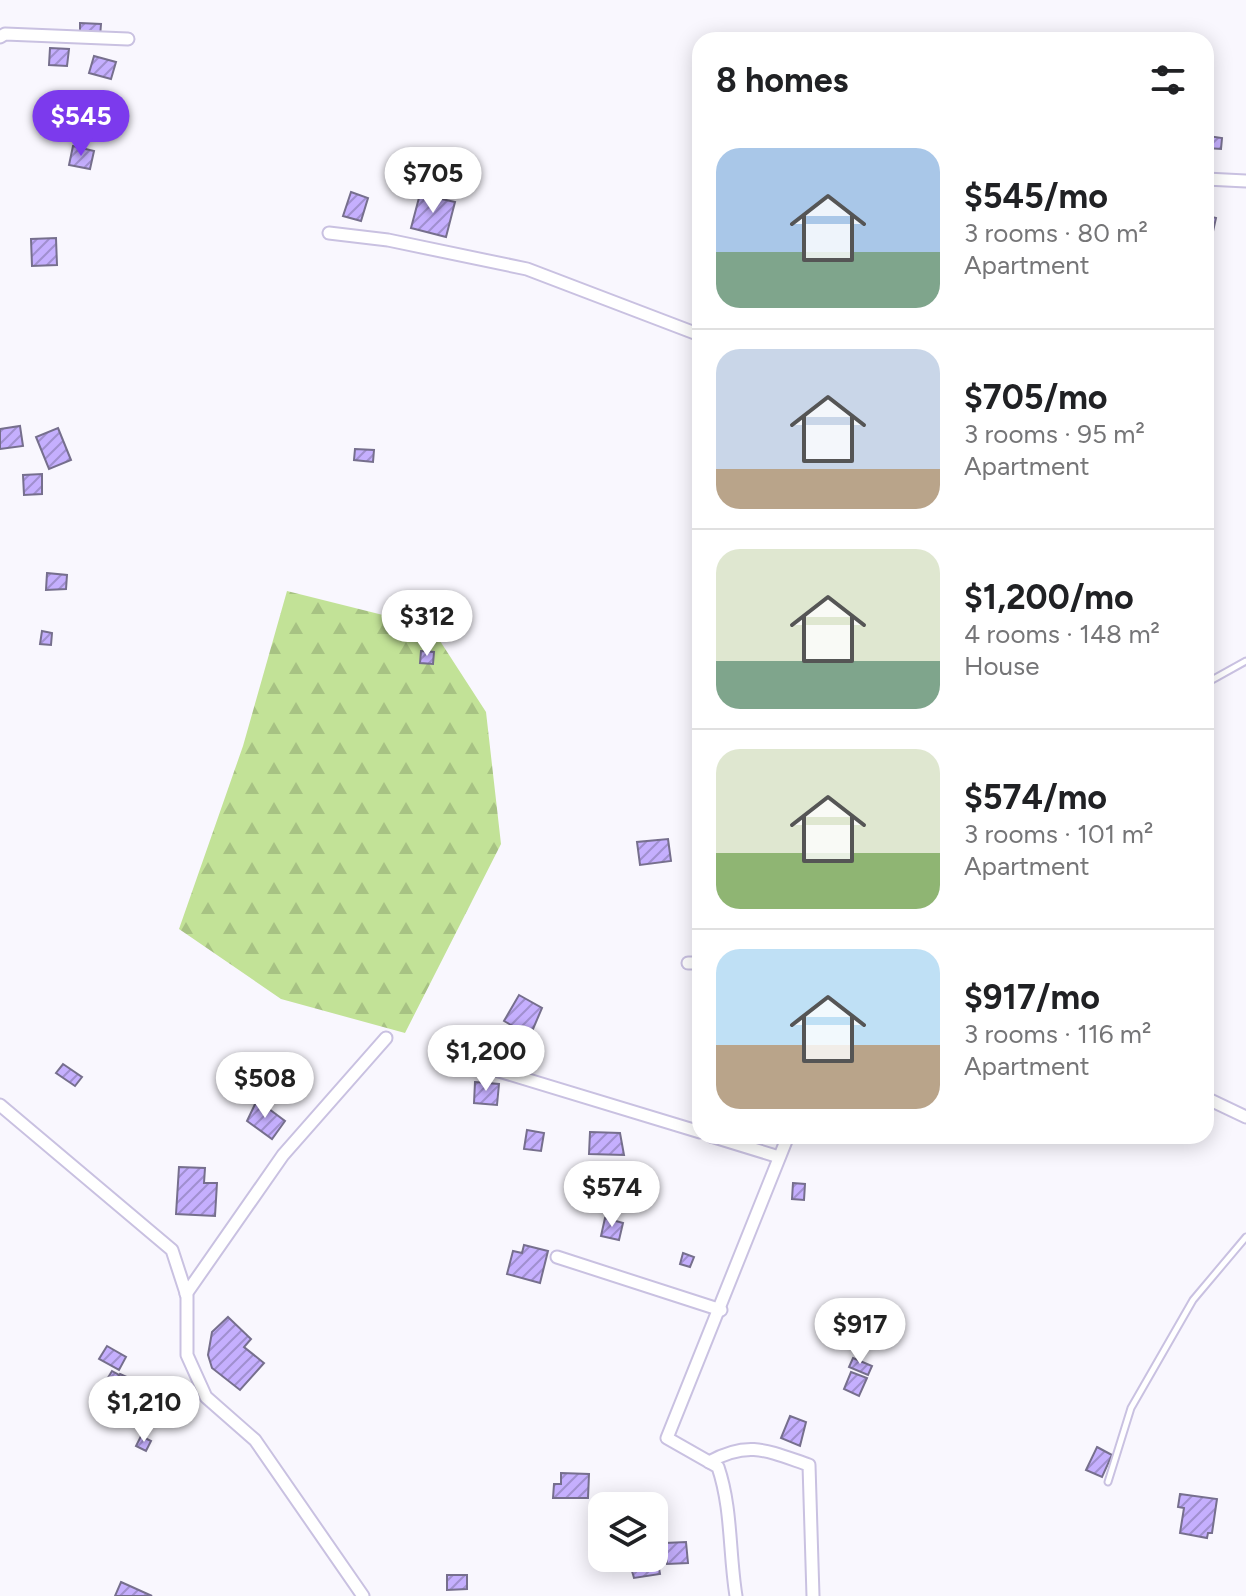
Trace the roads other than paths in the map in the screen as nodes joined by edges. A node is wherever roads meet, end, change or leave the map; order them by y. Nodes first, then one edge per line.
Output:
1 (0, 37) edge
2 (128, 39) dead end
3 (1214, 179) edge
4 (1246, 181) edge
5 (329, 233) dead end
6 (692, 332) edge
7 (1246, 661) edge
8 (1214, 679) edge
9 (386, 1038) dead end
10 (489, 1068) dead end
11 (1214, 1102) edge
12 (0, 1105) edge
13 (1246, 1117) edge
14 (692, 1130) edge
15 (737, 1144) edge
16 (785, 1144) edge
17 (779, 1157) junction
18 (1246, 1237) edge
19 (557, 1257) dead end
20 (186, 1294) junction
21 (721, 1310) junction
22 (709, 1462) junction
23 (1108, 1482) dead end
24 (363, 1596) edge
25 (736, 1596) edge
26 (813, 1596) edge

1 - 2 street
3 - 4 street
5 - 6 street
7 - 8 lane
9 - 20 street
10 - 14 street
11 - 13 street
12 - 20 street
15 - 17 street
16 - 17 street
17 - 21 street
18 - 23 lane
19 - 21 street
20 - 24 street
21 - 22 street
22 - 25 street
22 - 26 street

